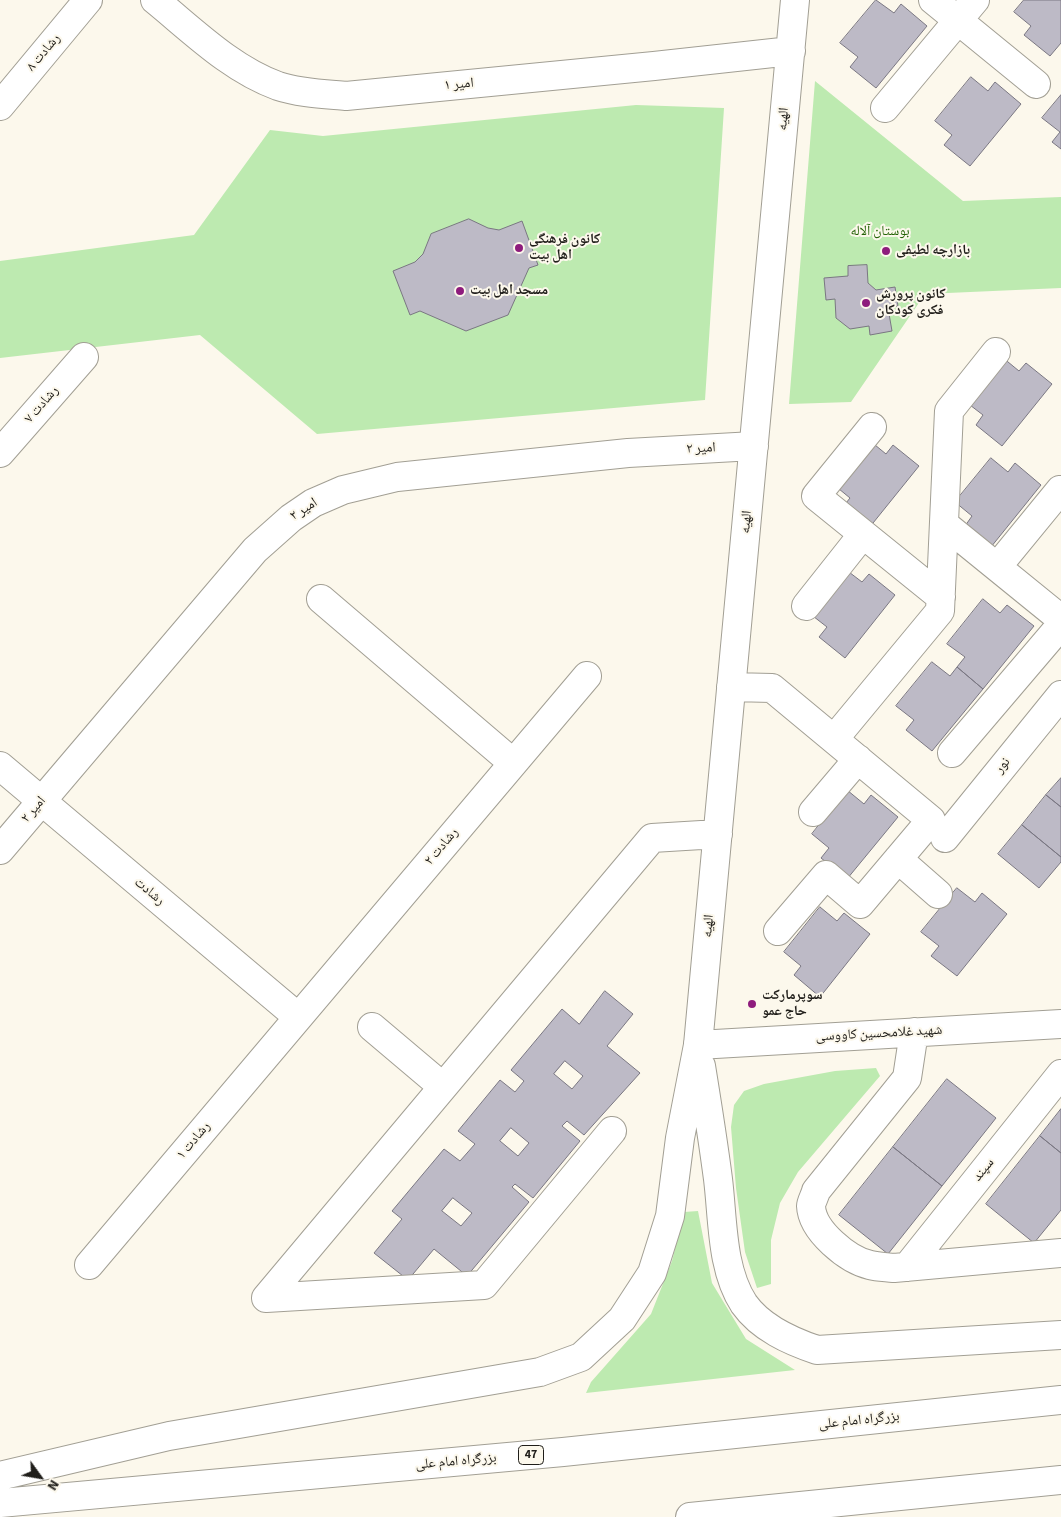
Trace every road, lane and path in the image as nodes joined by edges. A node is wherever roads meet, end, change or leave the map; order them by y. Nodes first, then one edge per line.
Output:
1 (88, 0) edge
2 (156, 0) edge
3 (796, 0) edge
4 (932, 0) edge
5 (966, 10) edge
6 (791, 51) junction
7 (1036, 84) dead end
8 (0, 106) edge
9 (885, 108) dead end
10 (996, 352) dead end
11 (84, 357) dead end
12 (872, 427) dead end
13 (754, 446) junction
14 (0, 453) edge
15 (1060, 490) edge
16 (944, 524) junction
17 (863, 534) junction
18 (997, 567) junction
19 (941, 597) junction
20 (320, 598) dead end
21 (806, 606) dead end
22 (1061, 619) edge
23 (1061, 625) edge
24 (587, 676) dead end
25 (731, 687) junction
26 (1061, 695) edge
27 (834, 739) junction
28 (952, 753) dead end
29 (858, 759) junction
30 (513, 763) junction
31 (0, 766) edge
32 (41, 801) junction
33 (813, 812) dead end
34 (718, 834) junction
35 (944, 838) dead end
36 (0, 850) edge
37 (898, 859) junction
38 (938, 894) dead end
39 (778, 931) dead end
40 (298, 1017) junction
41 (1061, 1024) edge
42 (372, 1027) dead end
43 (914, 1032) junction
44 (698, 1045) junction
45 (1061, 1074) edge
46 (443, 1087) junction
47 (612, 1131) dead end
48 (1061, 1253) edge
49 (89, 1265) dead end
50 (907, 1267) junction
51 (1061, 1334) edge
52 (1061, 1400) edge
53 (0, 1476) edge
54 (1061, 1480) edge
55 (0, 1503) edge
56 (860, 1509) edge
57 (690, 1517) edge

1 - 8 main road, رشادت ۸
2 - 6 main road, امیر ۱
3 - 6 main road, الهیه
4 - 5 main road
5 - 7 main road
5 - 9 main road
6 - 13 main road, الهیه
10 - 16 main road
11 - 14 main road, رشادت ۷
12 - 17 main road
13 - 25 main road, الهیه
13 - 32 main road, امیر ۲
15 - 18 main road
16 - 18 main road
16 - 19 main road
17 - 19 main road
17 - 21 main road
18 - 22 main road
19 - 27 main road
20 - 30 main road
23 - 28 main road
24 - 30 main road, رشادت ۲
25 - 27 main road
25 - 34 main road, الهیه
26 - 35 main road, نور
27 - 29 main road
29 - 33 main road
29 - 37 main road
30 - 40 main road, رشادت ۲
31 - 32 main road, رشادت
32 - 36 main road, امیر ۲
32 - 40 main road, رشادت
34 - 44 main road, الهیه
34 - 46 main road
37 - 38 main road
37 - 39 main road
40 - 49 main road, رشادت ۱
41 - 43 main road, شهید غلامحسین کاووسی
42 - 46 main road
43 - 44 main road, شهید غلامحسین کاووسی
43 - 50 main road
44 - 51 main road
44 - 53 main road
45 - 50 main road, سپند
46 - 47 main road
48 - 50 main road
52 - 55 main road, بزرگراه امام علی / 47
54 - 56 main road
56 - 57 main road

